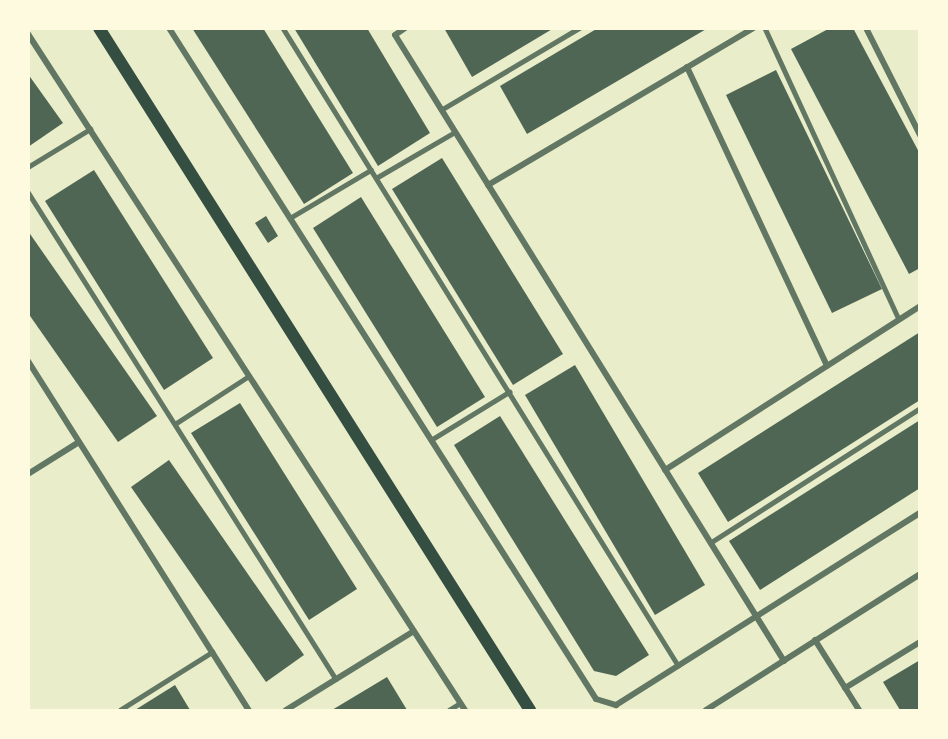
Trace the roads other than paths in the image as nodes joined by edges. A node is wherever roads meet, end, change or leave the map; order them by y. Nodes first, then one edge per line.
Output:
1 (99, 28) edge
2 (169, 28) edge
3 (284, 28) edge
4 (405, 28) edge
5 (579, 28) edge
6 (753, 28) edge
7 (765, 28) edge
8 (866, 28) edge
9 (28, 34) edge
10 (687, 68) junction
11 (441, 110) junction
12 (90, 129) junction
13 (455, 132) junction
14 (920, 135) edge
15 (28, 167) edge
16 (371, 170) junction
17 (376, 178) junction
18 (489, 185) junction
19 (28, 192) edge
20 (31, 201) edge
21 (290, 218) junction
22 (920, 306) edge
23 (899, 319) junction
24 (28, 361) edge
25 (827, 366) junction
26 (249, 376) junction
27 (509, 392) junction
28 (920, 408) edge
29 (175, 424) junction
30 (431, 440) junction
31 (79, 442) junction
32 (665, 470) junction
33 (28, 474) edge
34 (920, 513) edge
35 (710, 543) junction
36 (920, 574) edge
37 (756, 616) junction
38 (414, 631) junction
39 (815, 640) junction
40 (920, 642) edge
41 (212, 652) junction
42 (784, 661) junction
43 (678, 665) junction
44 (336, 679) junction
45 (845, 688) junction
46 (460, 703) junction
47 (120, 711) edge
48 (249, 711) edge
49 (286, 711) edge
50 (449, 711) edge
51 (465, 711) edge
52 (530, 711) edge
53 (706, 711) edge
54 (859, 711) edge

1 - 52 main road
2 - 21 street
3 - 16 lane
4 - 11 street
5 - 11 lane
6 - 10 street
7 - 23 lane
8 - 14 street
9 - 12 street
10 - 18 street
10 - 25 street
11 - 13 street
12 - 15 lane
12 - 26 street
13 - 17 lane
13 - 18 street
16 - 17 lane
16 - 21 lane
17 - 27 lane
18 - 32 street
19 - 20 lane
20 - 29 lane
21 - 30 street
22 - 23 street
23 - 25 street
24 - 31 street
25 - 32 street
26 - 29 lane
26 - 38 street
27 - 30 lane
27 - 43 lane
28 - 35 lane
29 - 44 lane
30 - 43 street
31 - 33 street
31 - 41 street
32 - 35 street
34 - 37 street
35 - 37 street
36 - 39 street
37 - 42 street
37 - 43 street
38 - 44 street
38 - 46 street
39 - 42 street
39 - 45 street
40 - 45 street
41 - 47 lane
41 - 48 street
42 - 53 street
44 - 49 street
45 - 54 street
46 - 50 lane
46 - 51 street

